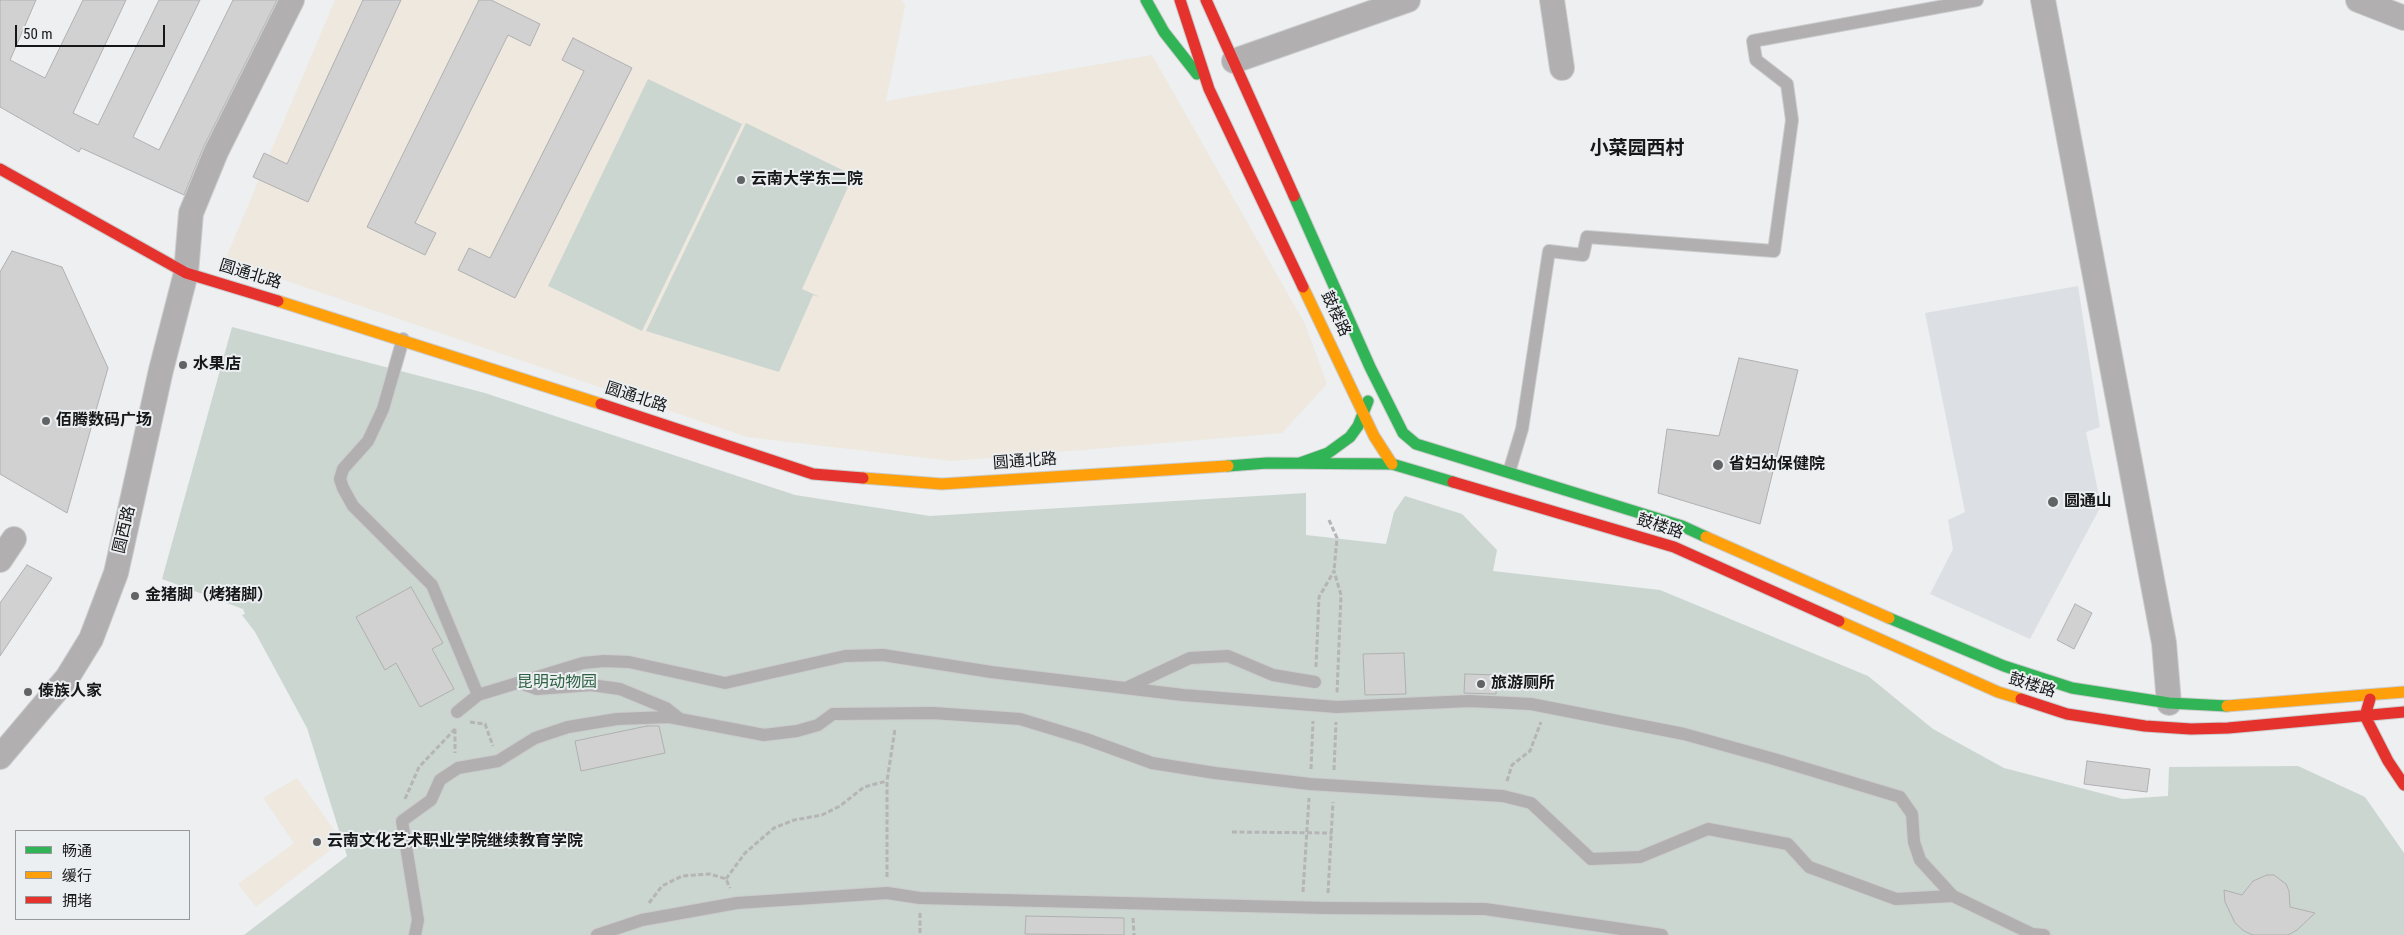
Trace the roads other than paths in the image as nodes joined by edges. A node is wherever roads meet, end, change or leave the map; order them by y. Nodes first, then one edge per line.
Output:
1 (292, 0) edge
2 (1146, 0) edge
3 (1180, 0) edge
4 (1206, 0) edge
5 (1408, 0) edge
6 (1552, 0) edge
7 (1977, 0) edge
8 (2043, 0) edge
9 (2358, 0) edge
10 (1173, 18) dead end
11 (2404, 18) edge
12 (1234, 61) junction
13 (1562, 68) dead end
14 (1209, 89) junction
15 (0, 169) edge
16 (186, 273) junction
17 (403, 339) junction
18 (1370, 367) junction
19 (1364, 414) junction
20 (1416, 444) junction
21 (1374, 445) junction
22 (1354, 449) dead end
23 (1300, 463) junction
24 (1392, 464) junction
25 (1509, 472) junction
26 (14, 539) dead end
27 (0, 560) edge
28 (1315, 682) road end
29 (520, 683) junction
30 (1124, 688) junction
31 (2404, 692) edge
32 (478, 695) junction
33 (2371, 695) junction
34 (2169, 703) junction
35 (457, 712) dead end
36 (2400, 713) edge
37 (2365, 716) junction
38 (680, 719) junction
39 (2404, 724) edge
40 (0, 757) edge
41 (2404, 785) edge
42 (1953, 896) junction
43 (415, 935) edge
44 (597, 935) edge
45 (1662, 935) edge
46 (2044, 935) edge

1 - 16 street, 圆西路
2 - 14 main road
3 - 14 main road, 鼓楼路
4 - 12 main road, 鼓楼路
5 - 12 street
6 - 13 street
7 - 25 lane
8 - 34 street
9 - 11 street
10 - 14 main road
12 - 18 main road, 鼓楼路
14 - 19 main road, 鼓楼路
15 - 16 main road, 圆通北路
16 - 17 main road, 圆通北路
16 - 40 street, 圆西路
17 - 23 main road, 圆通北路
17 - 32 lane
18 - 19 main road
18 - 20 main road, 鼓楼路
19 - 21 main road, 鼓楼路
19 - 23 main road
20 - 21 main road
20 - 25 main road, 鼓楼路
21 - 24 main road, 鼓楼路
22 - 23 main road, 圆通北路
23 - 24 main road, 圆通北路
24 - 37 main road, 鼓楼路
25 - 34 main road, 鼓楼路
26 - 27 street
28 - 30 lane
29 - 30 lane
29 - 32 lane
29 - 38 lane
30 - 42 lane
31 - 33 main road, 鼓楼路
32 - 35 lane
33 - 34 main road, 鼓楼路
33 - 36 main road
33 - 37 main road
36 - 37 main road, 鼓楼路
36 - 39 main road
37 - 41 main road
38 - 42 lane
38 - 43 lane
42 - 46 lane
44 - 45 lane

